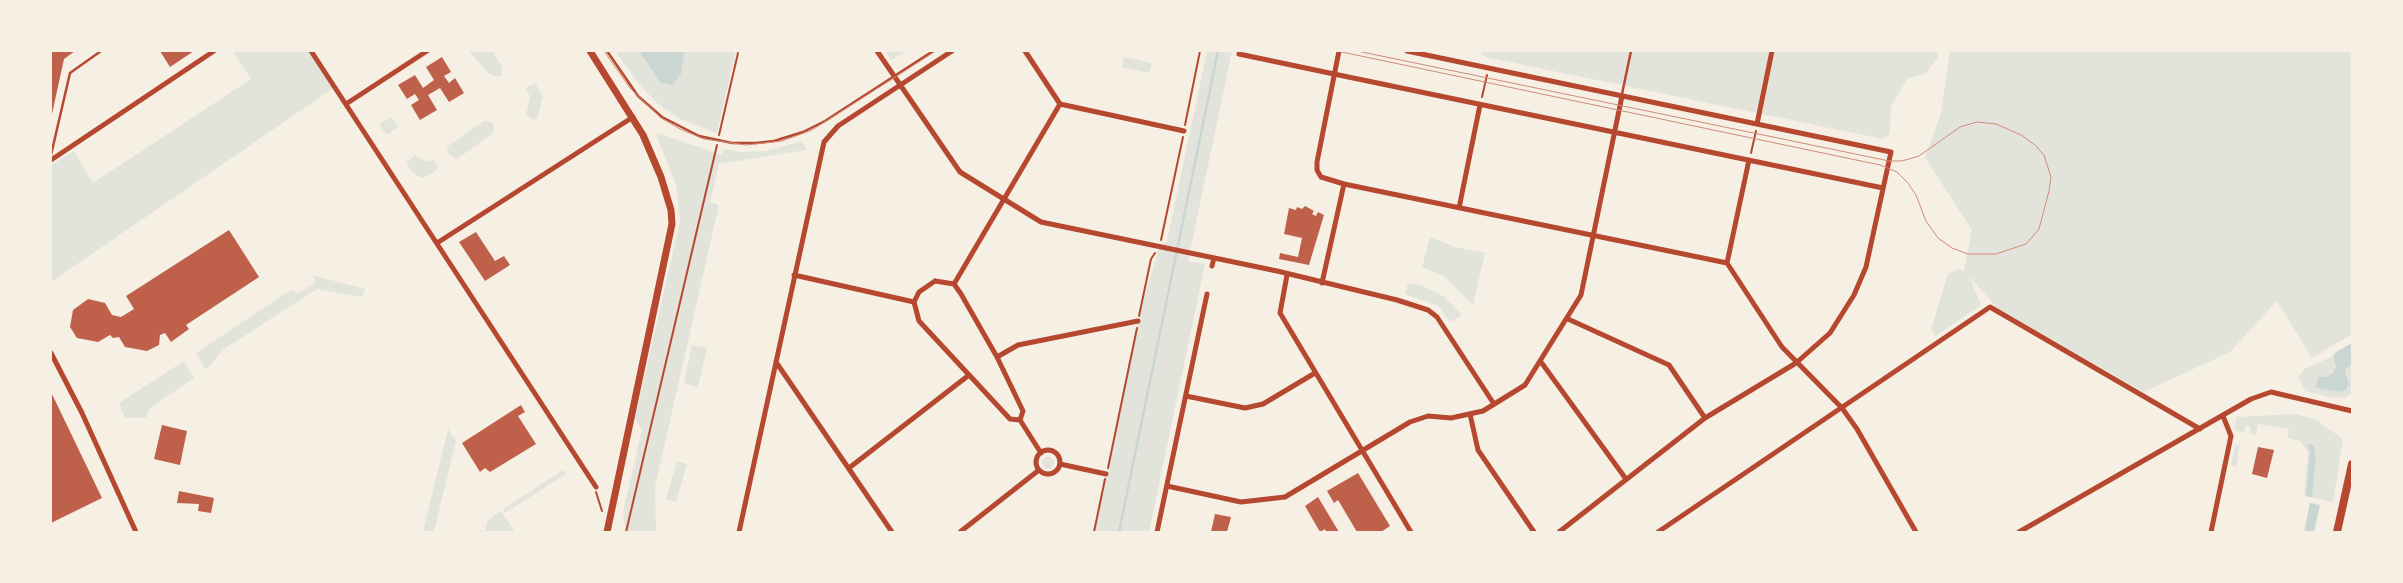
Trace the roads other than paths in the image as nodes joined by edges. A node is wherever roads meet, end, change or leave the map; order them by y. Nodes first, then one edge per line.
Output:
1 (102, 51) edge
2 (214, 51) edge
3 (311, 51) edge
4 (427, 51) edge
5 (590, 51) edge
6 (607, 51) edge
7 (877, 51) edge
8 (932, 51) edge
9 (952, 51) edge
10 (1025, 51) edge
11 (1240, 51) edge
12 (1340, 51) edge
13 (1407, 51) edge
14 (1632, 51) edge
15 (1772, 51) edge
16 (1334, 74) junction
17 (894, 76) junction
18 (900, 85) junction
19 (1622, 96) junction
20 (346, 104) junction
21 (1060, 104) junction
22 (1480, 105) junction
23 (633, 117) junction
24 (1757, 124) junction
25 (1184, 131) road end
26 (1614, 132) junction
27 (51, 155) edge
28 (51, 160) edge
29 (1749, 160) junction
30 (1344, 184) junction
31 (1883, 188) junction
32 (1003, 200) junction
33 (1459, 208) junction
34 (1593, 235) junction
35 (438, 243) junction
36 (1214, 258) junction
37 (1726, 263) junction
38 (1212, 266) dead end
39 (794, 275) junction
40 (1287, 275) junction
41 (1322, 283) junction
42 (954, 284) junction
43 (1207, 294) dead end
44 (914, 302) junction
45 (1568, 318) junction
46 (1138, 321) road end
47 (51, 353) edge
48 (997, 356) junction
49 (776, 362) junction
50 (1541, 362) junction
51 (1796, 363) junction
52 (1315, 373) junction
53 (969, 375) junction
54 (1186, 396) junction
55 (1494, 404) junction
56 (1842, 408) junction
57 (2352, 411) edge
58 (1470, 414) junction
59 (2223, 416) junction
60 (1705, 418) junction
61 (1020, 420) junction
62 (2200, 429) junction
63 (1363, 450) junction
64 (1041, 453) junction
65 (1060, 464) junction
66 (2352, 464) edge
67 (850, 468) junction
68 (1039, 470) junction
69 (1106, 474) road end
70 (1626, 479) junction
71 (1167, 486) junction
72 (596, 487) road end
73 (136, 532) edge
74 (607, 532) edge
75 (739, 532) edge
76 (892, 532) edge
77 (960, 532) edge
78 (1158, 532) edge
79 (1412, 532) edge
80 (1534, 532) edge
81 (1559, 532) edge
82 (1658, 532) edge
83 (1916, 532) edge
84 (2019, 532) edge
85 (2211, 532) edge
86 (2337, 532) edge

1 - 27 lane
2 - 28 street
3 - 20 street
4 - 20 street
5 - 23 street
6 - 17 lane
7 - 17 street
8 - 17 lane
9 - 18 street
10 - 21 street
11 - 16 street
12 - 16 street
13 - 19 street
14 - 19 lane
15 - 24 street
16 - 22 street
16 - 30 street
17 - 18 street
18 - 32 street
18 - 39 street
19 - 24 street
19 - 26 street
20 - 35 street
21 - 25 street
21 - 32 street
22 - 26 street
22 - 33 street
23 - 35 street
23 - 74 street
24 - 31 street
26 - 29 street
26 - 34 street
29 - 31 street
29 - 37 street
30 - 33 street
30 - 41 street
31 - 51 street
32 - 36 street
32 - 42 street
33 - 34 street
34 - 37 street
34 - 45 street
35 - 72 street
36 - 38 street
36 - 40 street
37 - 51 street
39 - 44 street
39 - 49 street
40 - 41 street
40 - 52 street
41 - 55 street
42 - 44 street
42 - 48 street
43 - 54 street
44 - 53 street
45 - 50 street
45 - 60 street
46 - 48 street
47 - 73 street
48 - 61 street
49 - 67 street
49 - 75 street
50 - 55 street
50 - 70 street
51 - 56 street
51 - 60 street
52 - 54 street
52 - 63 street
53 - 61 street
53 - 67 street
54 - 71 street
55 - 58 street
56 - 62 street
56 - 82 street
56 - 83 street
57 - 59 street
58 - 63 street
58 - 80 street
59 - 62 street
59 - 85 street
60 - 70 street
61 - 64 street
62 - 84 street
63 - 71 street
63 - 79 street
64 - 65 street
64 - 68 street
65 - 68 street
65 - 69 street
66 - 86 main road
67 - 76 street
68 - 77 street
70 - 81 street
71 - 78 street

